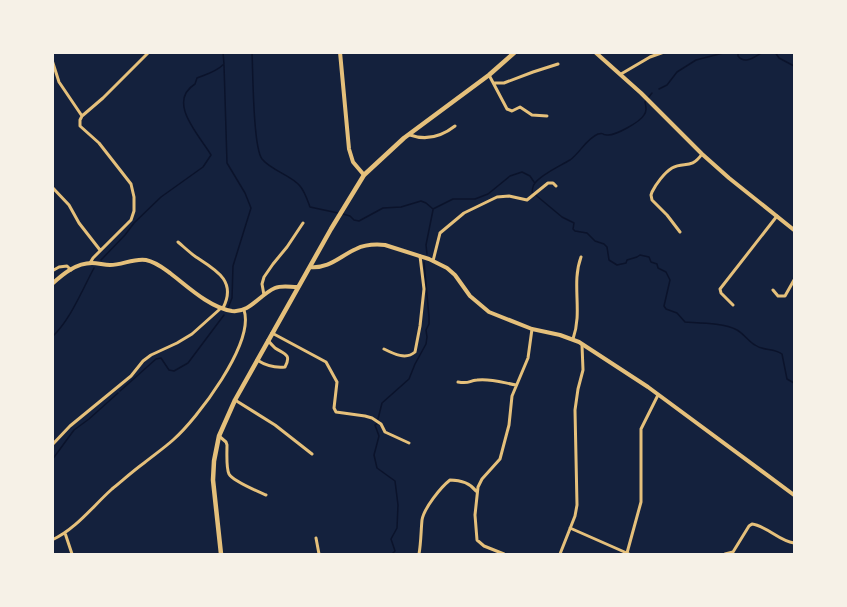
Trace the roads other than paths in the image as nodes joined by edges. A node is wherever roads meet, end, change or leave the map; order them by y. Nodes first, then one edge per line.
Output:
1 (149, 52) edge
2 (340, 52) edge
3 (515, 52) edge
4 (595, 52) edge
5 (664, 52) edge
6 (52, 60) edge
7 (558, 64) dead end
8 (621, 74) junction
9 (489, 75) junction
10 (494, 83) junction
11 (82, 116) junction
12 (547, 116) dead end
13 (455, 126) dead end
14 (408, 135) junction
15 (702, 154) junction
16 (363, 175) junction
17 (556, 186) dead end
18 (52, 187) edge
19 (777, 216) junction
20 (303, 223) dead end
21 (795, 230) edge
22 (680, 232) dead end
23 (178, 242) dead end
24 (100, 250) junction
25 (420, 256) junction
26 (581, 257) dead end
27 (433, 261) junction
28 (90, 263) junction
29 (309, 267) junction
30 (71, 270) junction
31 (52, 271) edge
32 (795, 280) edge
33 (52, 284) edge
34 (297, 287) junction
35 (773, 290) dead end
36 (264, 295) junction
37 (733, 305) dead end
38 (221, 309) junction
39 (244, 310) junction
40 (532, 329) junction
41 (272, 333) junction
42 (573, 339) junction
43 (268, 340) junction
44 (582, 345) junction
45 (384, 349) dead end
46 (257, 360) junction
47 (458, 382) dead end
48 (516, 385) junction
49 (658, 395) junction
50 (235, 400) junction
51 (219, 436) junction
52 (409, 443) dead end
53 (52, 445) edge
54 (312, 454) dead end
55 (477, 493) junction
56 (266, 495) dead end
57 (795, 495) edge
58 (570, 528) junction
59 (64, 533) junction
60 (316, 538) dead end
61 (52, 540) edge
62 (795, 543) edge
63 (419, 554) edge
64 (628, 554) edge
65 (72, 555) edge
66 (221, 555) edge
67 (319, 555) edge
68 (504, 555) edge
69 (560, 555) edge
70 (725, 555) edge

1 - 11 street
2 - 16 street
3 - 9 main road
4 - 8 street
5 - 8 street
6 - 11 street
7 - 10 street
8 - 15 street
9 - 10 street
9 - 14 main road
10 - 12 street
11 - 24 street
13 - 14 street
14 - 16 main road
15 - 19 street
15 - 22 street
16 - 29 main road
17 - 27 street
18 - 24 street
19 - 21 street
19 - 37 street
20 - 36 street
23 - 38 street
24 - 28 street
25 - 27 street
25 - 29 street
25 - 45 street
26 - 42 street
27 - 40 street
28 - 30 street
28 - 38 street
29 - 34 main road
30 - 31 street
30 - 33 street
32 - 35 street
34 - 36 street
34 - 41 main road
36 - 39 street
38 - 39 street
38 - 53 street
39 - 59 street
40 - 42 street
40 - 48 street
41 - 43 main road
41 - 52 street
42 - 44 street
43 - 46 main road
43 - 46 street
44 - 49 street
44 - 58 street
46 - 50 main road
47 - 48 street
48 - 55 street
49 - 57 street
49 - 64 street
50 - 51 main road
50 - 54 street
51 - 56 street
51 - 66 main road
55 - 63 street
55 - 68 street
58 - 64 street
58 - 69 street
59 - 61 street
59 - 65 street
60 - 67 street
62 - 70 street

